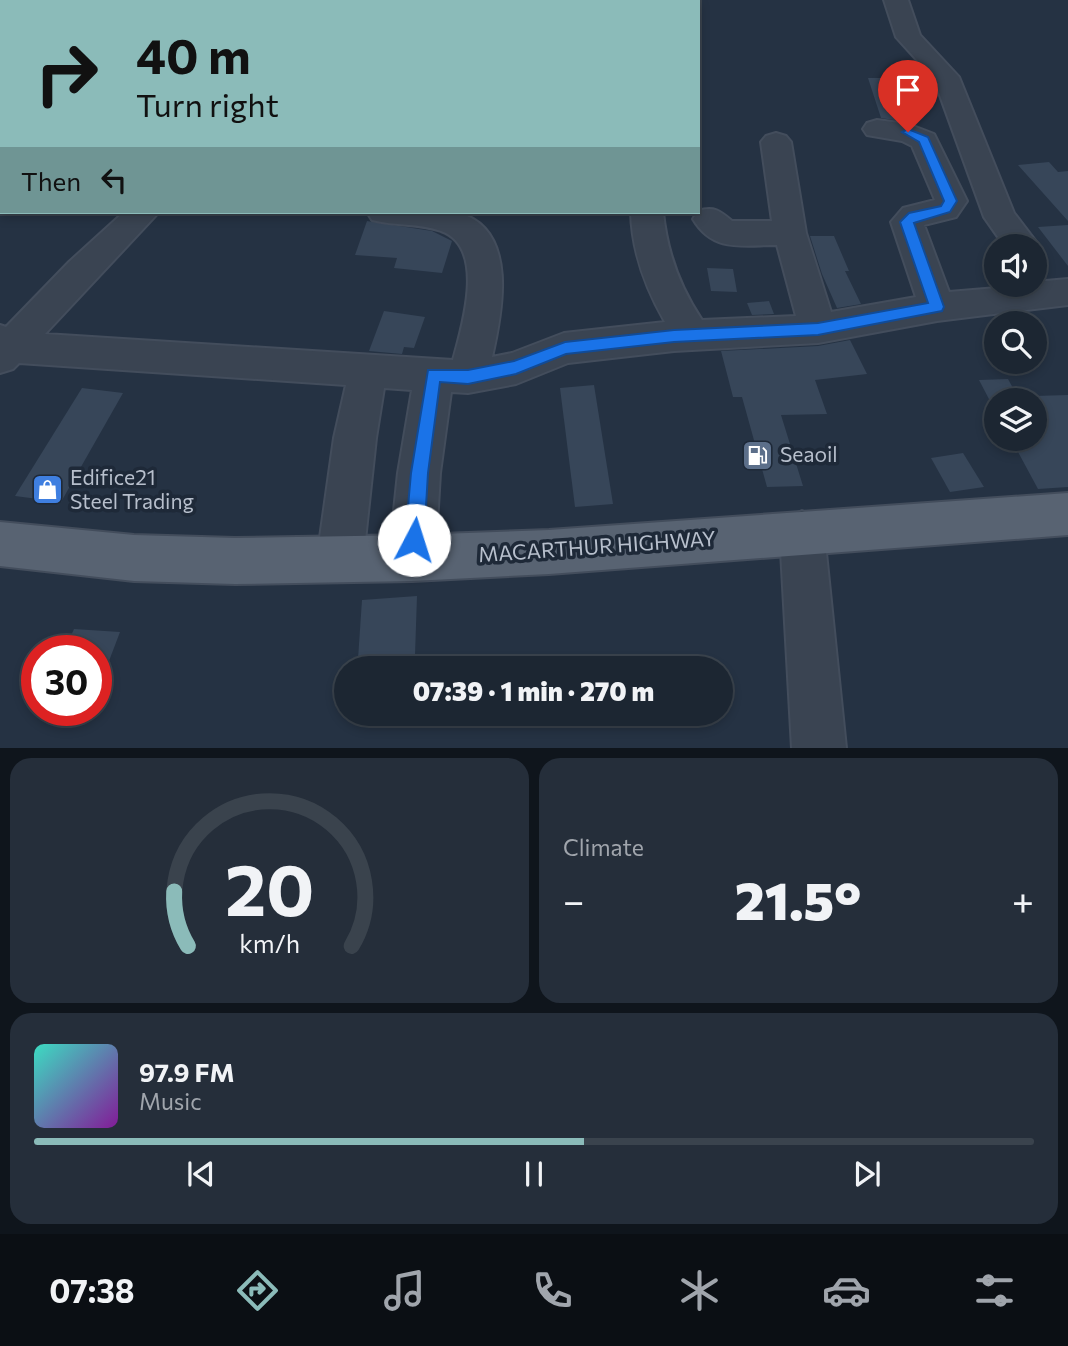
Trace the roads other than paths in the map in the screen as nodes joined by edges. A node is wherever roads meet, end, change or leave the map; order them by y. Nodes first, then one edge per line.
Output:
1 (896, 0) edge
2 (877, 129) dead end
3 (776, 142) dead end
4 (141, 214) edge
5 (395, 214) edge
6 (647, 214) edge
7 (709, 219) dead end
8 (790, 233) junction
9 (1013, 234) edge
10 (1047, 275) edge
11 (1064, 293) edge
12 (937, 307) junction
13 (818, 329) junction
14 (692, 335) junction
15 (3, 348) edge
16 (368, 371) junction
17 (451, 376) junction
18 (1068, 514) edge
19 (802, 533) junction
20 (0, 544) edge
21 (412, 558) junction
22 (340, 559) junction
23 (819, 747) edge

1 - 9 street
2 - 12 street
3 - 8 street
4 - 15 street
5 - 17 street
6 - 14 street
7 - 8 street
8 - 13 street
10 - 11 street
11 - 12 street
12 - 13 street
13 - 14 street
14 - 17 street
15 - 16 street
16 - 17 street
16 - 22 street
17 - 21 street
18 - 19 main road, MACARTHUR HIGHWAY
19 - 21 main road, MACARTHUR HIGHWAY
19 - 23 street
20 - 22 main road, MACARTHUR HIGHWAY
21 - 22 main road, MACARTHUR HIGHWAY

